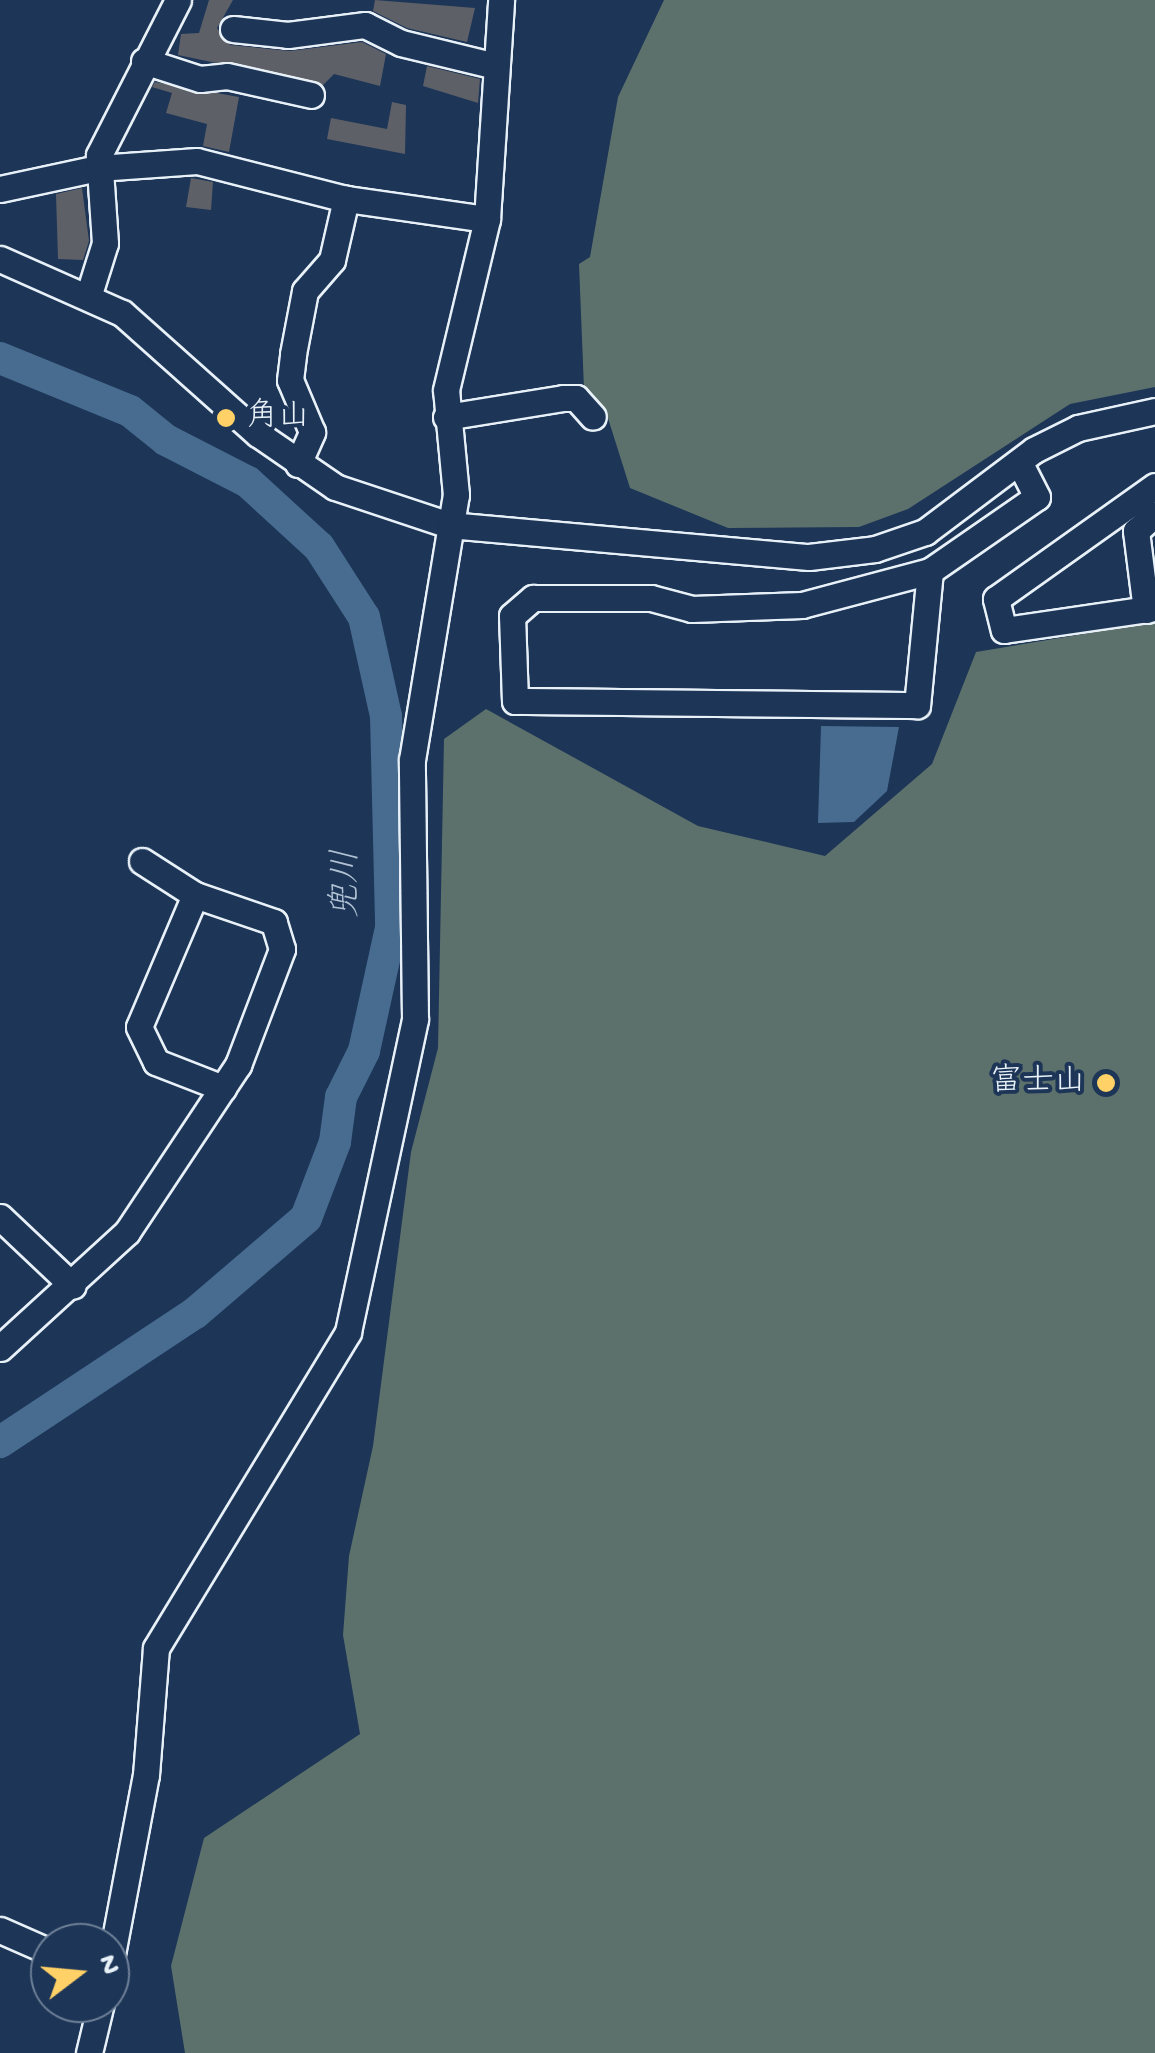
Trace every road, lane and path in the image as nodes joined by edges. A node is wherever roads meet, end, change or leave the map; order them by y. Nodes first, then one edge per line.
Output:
1 (178, 0) edge
2 (501, 0) edge
3 (233, 29) dead end
4 (144, 61) junction
5 (496, 66) junction
6 (311, 94) dead end
7 (98, 168) junction
8 (0, 189) edge
9 (346, 199) junction
10 (487, 219) junction
11 (0, 259) edge
12 (89, 294) junction
13 (1155, 411) edge
14 (446, 417) junction
15 (593, 417) dead end
16 (1019, 462) junction
17 (298, 464) junction
18 (1155, 486) edge
19 (1155, 514) edge
20 (449, 525) junction
21 (930, 571) junction
22 (1150, 609) edge
23 (142, 861) dead end
24 (196, 895) junction
25 (223, 1088) junction
26 (0, 1217) edge
27 (73, 1286) junction
28 (0, 1348) edge
29 (119, 1923) edge
30 (0, 1930) edge
31 (30, 1943) edge
32 (96, 2023) edge
33 (89, 2053) edge

1 - 4 street
2 - 5 street
3 - 5 street
4 - 6 street
4 - 7 street
5 - 10 street
7 - 8 street
7 - 9 street
7 - 12 street
9 - 10 street
9 - 17 street
10 - 14 street
11 - 12 street
12 - 17 street
13 - 16 street
14 - 15 street
14 - 20 street
16 - 20 street
16 - 21 street
17 - 20 street
18 - 22 street
19 - 22 street
20 - 29 street
21 - 21 street
23 - 24 street
24 - 25 street
24 - 25 street
25 - 27 street
26 - 27 street
27 - 28 street
30 - 31 street
32 - 33 street

